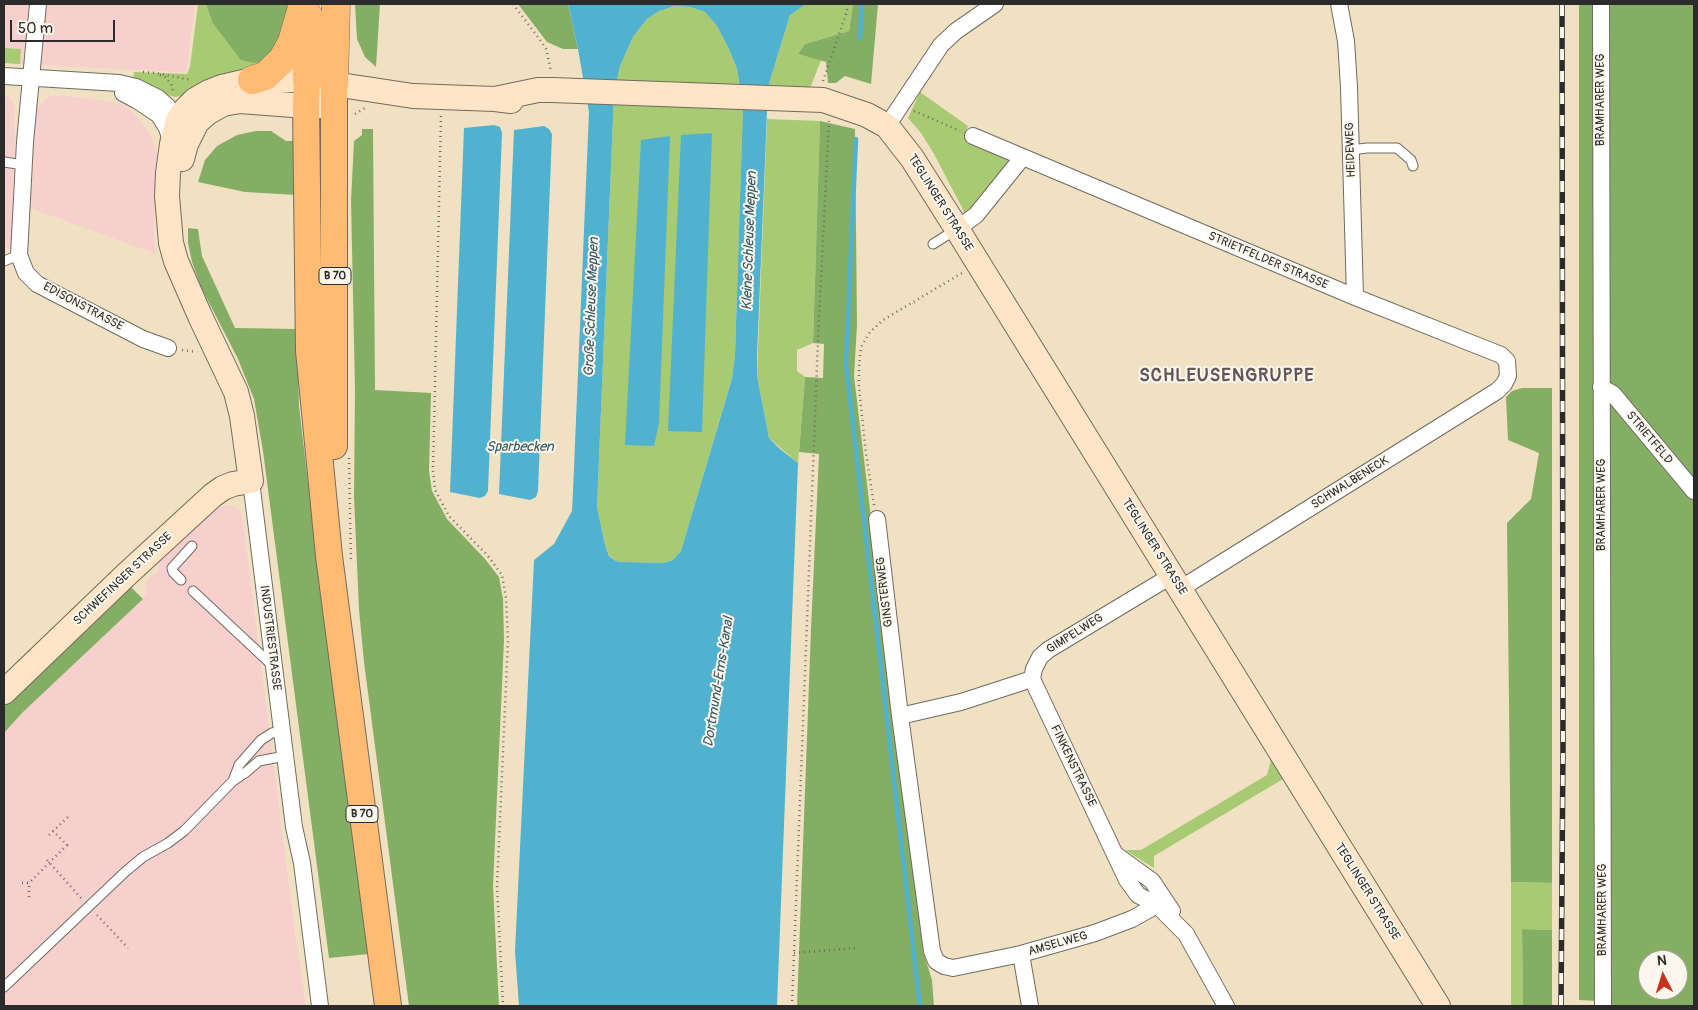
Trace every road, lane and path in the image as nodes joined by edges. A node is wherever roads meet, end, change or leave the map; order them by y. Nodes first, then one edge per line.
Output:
1 (38, 4) edge
2 (303, 4) edge
3 (308, 4) edge
4 (336, 4) edge
5 (513, 4) edge
6 (848, 4) edge
7 (995, 4) edge
8 (1339, 4) edge
9 (1601, 4) edge
10 (4, 76) edge
11 (551, 76) dead end
12 (32, 78) junction
13 (252, 80) junction
14 (98, 83) junction
15 (307, 93) junction
16 (334, 95) junction
17 (442, 97) junction
18 (158, 98) junction
19 (185, 104) junction
20 (901, 105) junction
21 (834, 110) junction
22 (886, 126) junction
23 (973, 136) joint
24 (1351, 150) junction
25 (1022, 158) junction
26 (4, 162) edge
27 (24, 165) junction
28 (1413, 166) dead end
29 (957, 228) junction
30 (933, 244) dead end
31 (11, 258) edge
32 (978, 263) junction
33 (1355, 297) junction
34 (168, 348) joint
35 (216, 348) junction
36 (1508, 367) joint
37 (1601, 387) junction
38 (350, 451) dead end
39 (251, 481) junction
40 (1694, 491) edge
41 (876, 519) joint
42 (192, 546) dead end
43 (352, 566) dead end
44 (181, 580) dead end
45 (1176, 583) junction
46 (192, 591) dead end
47 (338, 622) junction
48 (274, 667) junction
49 (1032, 679) junction
50 (4, 692) edge
51 (900, 716) junction
52 (282, 731) junction
53 (285, 756) junction
54 (233, 781) junction
55 (70, 815) dead end
56 (53, 832) junction
57 (49, 835) dead end
58 (1115, 853) junction
59 (22, 883) dead end
60 (29, 884) junction
61 (29, 897) dead end
62 (1157, 905) junction
63 (1186, 934) junction
64 (856, 948) dead end
65 (794, 953) junction
66 (1021, 954) junction
67 (953, 968) joint
68 (4, 987) edge
69 (320, 1006) edge
70 (388, 1006) edge
71 (503, 1006) edge
72 (792, 1006) edge
73 (1030, 1006) edge
74 (1226, 1006) edge
75 (1438, 1006) edge
76 (1603, 1006) edge

1 - 12 street, EDISONSTRASSE
2 - 13 highway
3 - 15 highway, B 70
4 - 16 highway, B 70
5 - 11 path
6 - 21 path
7 - 20 street
8 - 24 street, HEIDEWEG
9 - 37 street, BRAMHARER WEG
10 - 12 street
12 - 14 street
12 - 27 street, EDISONSTRASSE
13 - 15 street
13 - 19 street
14 - 18 street
14 - 19 street
15 - 16 street
15 - 19 street
15 - 47 main road, B 70
16 - 17 street, TEGLINGER STRASSE
16 - 47 main road, B 70
17 - 21 street, TEGLINGER STRASSE
17 - 71 path
18 - 19 street
18 - 19 street
19 - 19 path
19 - 35 street, INDUSTRIESTRASSE
20 - 22 street
20 - 23 path
21 - 22 street, TEGLINGER STRASSE
21 - 65 path
22 - 29 street, TEGLINGER STRASSE
23 - 25 street, STRIETFELDER STRASSE
24 - 28 lane
24 - 33 street, HEIDEWEG
25 - 29 street
25 - 33 street, STRIETFELDER STRASSE
26 - 27 lane
27 - 31 street, EDISONSTRASSE
29 - 30 lane
29 - 32 street, TEGLINGER STRASSE
31 - 34 street, EDISONSTRASSE
32 - 41 path
32 - 45 street, TEGLINGER STRASSE
33 - 36 street, STRIETFELDER STRASSE
34 - 35 path
35 - 39 street, INDUSTRIESTRASSE
36 - 45 street, SCHWALBENECK
37 - 40 street, STRIETFELD
37 - 76 street, BRAMHARER WEG
38 - 43 path
39 - 48 street, INDUSTRIESTRASSE
39 - 50 street, SCHWEFINGER STRASSE
41 - 51 street, GINSTERWEG
42 - 44 lane
45 - 49 street, GIMPELWEG
45 - 75 street, TEGLINGER STRASSE
46 - 48 lane
47 - 70 main road, B 70
48 - 52 street, INDUSTRIESTRASSE
49 - 51 street
49 - 58 street, FINKENSTRASSE
51 - 67 street, GINSTERWEG
52 - 53 street, INDUSTRIESTRASSE
52 - 54 lane
53 - 54 lane
53 - 69 street, INDUSTRIESTRASSE
54 - 68 lane
55 - 56 path
56 - 57 path
56 - 60 path
58 - 62 street, FINKENSTRASSE
58 - 63 street, FINKENSTRASSE
59 - 60 path
60 - 61 path
62 - 63 street, FINKENSTRASSE
62 - 66 street, AMSELWEG
63 - 74 street, FINKENSTRASSE
64 - 65 path
65 - 72 path
66 - 67 street, AMSELWEG
66 - 73 street

